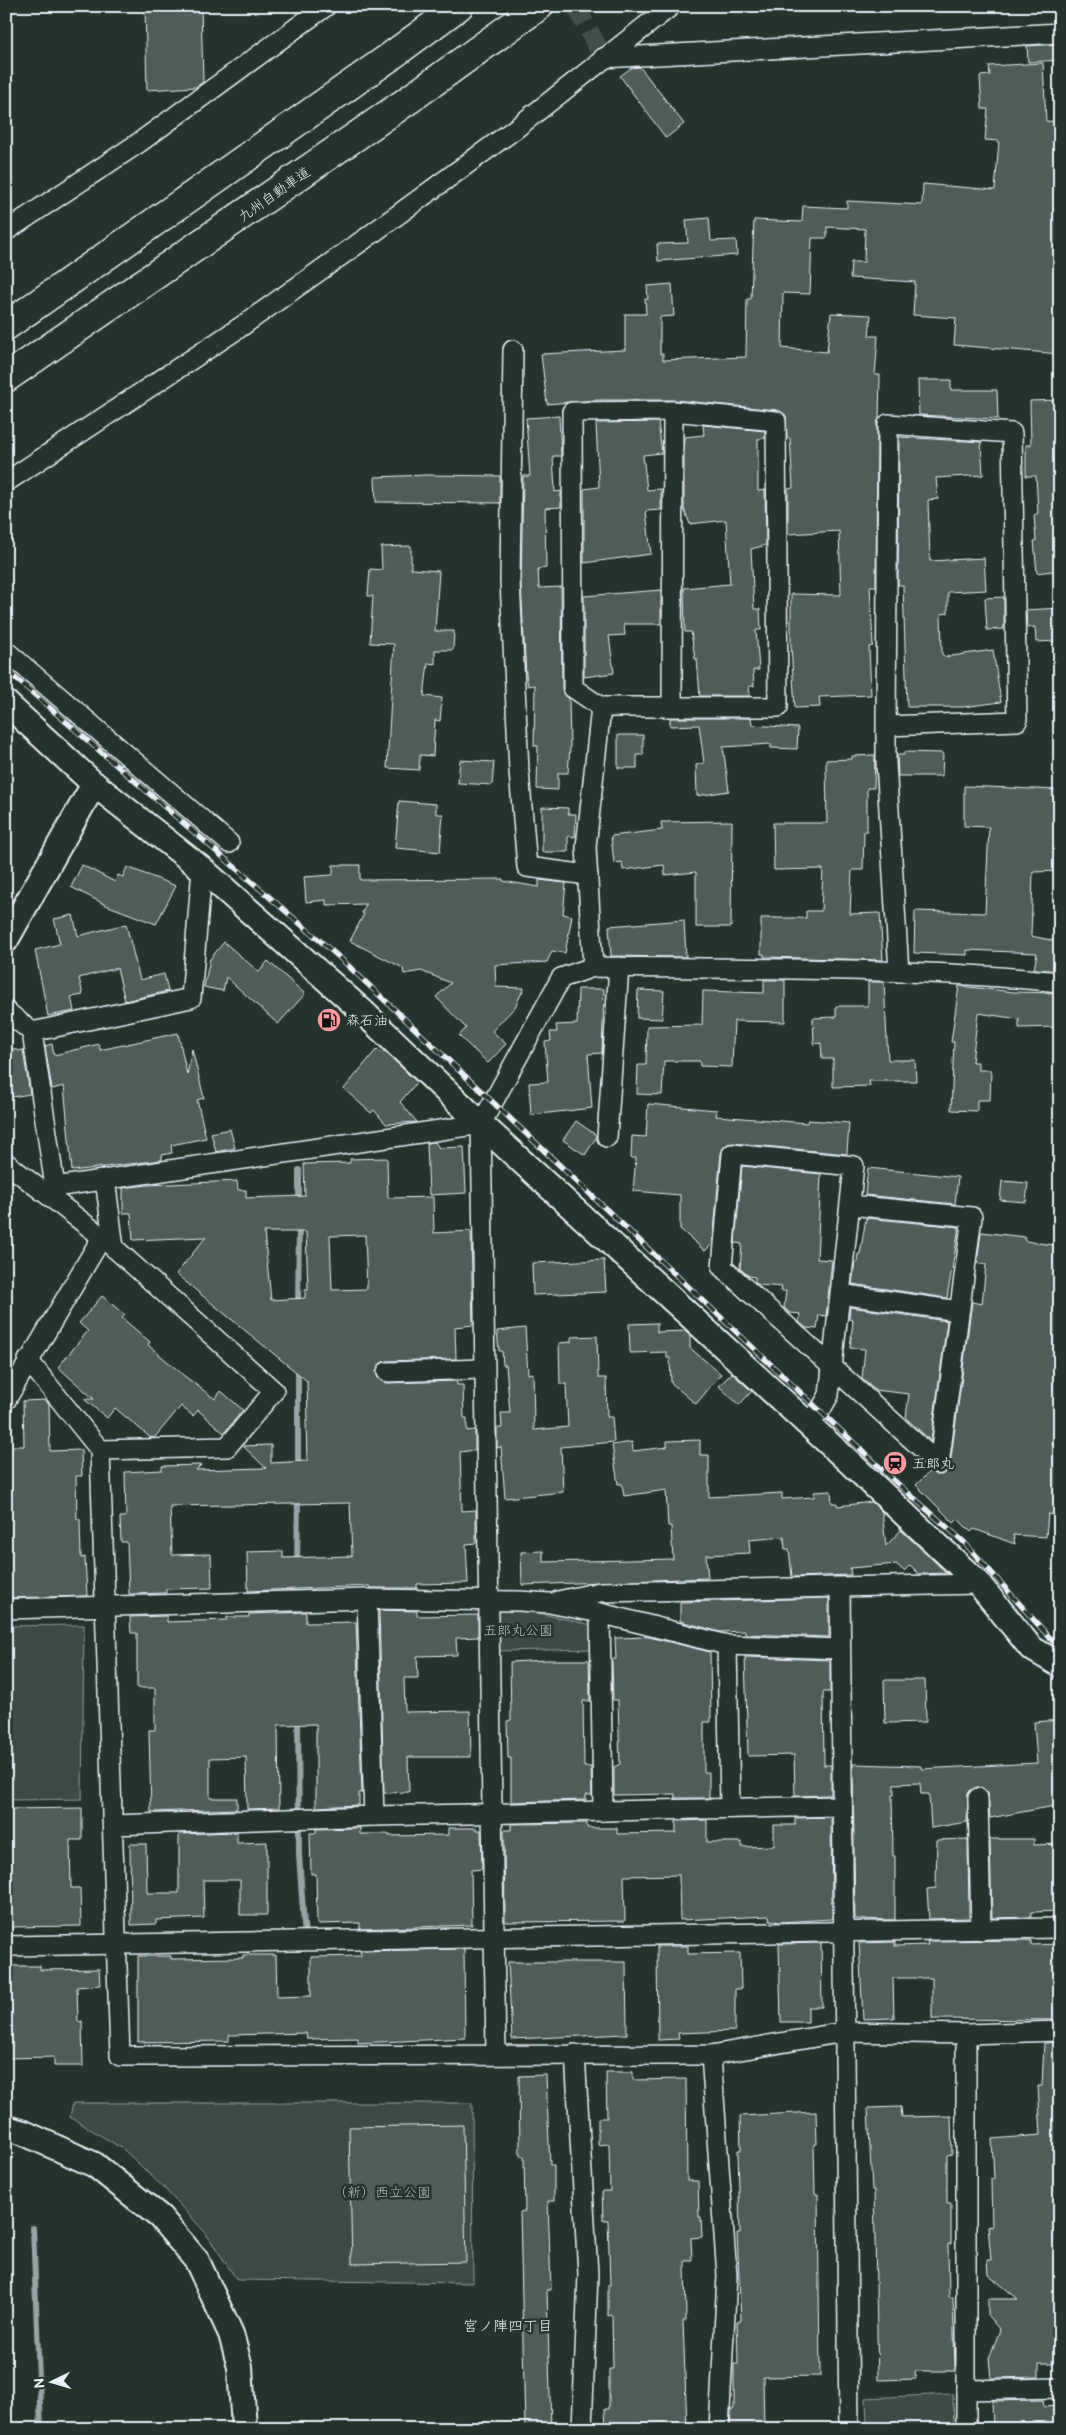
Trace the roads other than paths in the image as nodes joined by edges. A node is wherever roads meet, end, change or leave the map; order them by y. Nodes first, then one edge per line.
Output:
1 (326, 6) edge
2 (459, 6) edge
3 (539, 6) edge
4 (671, 6) edge
5 (1060, 33) edge
6 (603, 58) junction
7 (6, 231) edge
8 (6, 326) edge
9 (512, 350) dead end
10 (6, 378) edge
11 (673, 411) junction
12 (6, 482) edge
13 (6, 651) edge
14 (6, 703) edge
15 (672, 705) junction
16 (601, 707) junction
17 (886, 726) junction
18 (94, 784) junction
19 (229, 842) dead end
20 (202, 869) junction
21 (588, 875) junction
22 (8, 935) edge
23 (593, 967) junction
24 (620, 967) junction
25 (899, 972) junction
26 (1060, 982) edge
27 (6, 1011) edge
28 (32, 1032) junction
29 (481, 1124) junction
30 (608, 1137) dead end
31 (6, 1163) edge
32 (105, 1179) junction
33 (47, 1189) junction
34 (850, 1205) junction
35 (108, 1242) junction
36 (840, 1294) junction
37 (960, 1311) junction
38 (28, 1360) junction
39 (832, 1368) junction
40 (484, 1369) junction
41 (387, 1372) dead end
42 (6, 1400) edge
43 (806, 1422) junction
44 (100, 1450) junction
45 (979, 1584) junction
46 (840, 1588) junction
47 (367, 1599) junction
48 (488, 1600) junction
49 (549, 1603) junction
50 (106, 1608) junction
51 (6, 1609) edge
52 (600, 1613) junction
53 (727, 1645) junction
54 (840, 1649) junction
55 (1060, 1665) edge
56 (978, 1798) dead end
57 (842, 1806) junction
58 (730, 1808) junction
59 (602, 1811) junction
60 (492, 1813) junction
61 (374, 1816) junction
62 (113, 1825) junction
63 (1060, 1928) edge
64 (982, 1930) junction
65 (843, 1932) junction
66 (494, 1940) junction
67 (117, 1945) junction
68 (6, 1946) edge
69 (1060, 2030) edge
70 (844, 2032) junction
71 (966, 2034) junction
72 (575, 2054) junction
73 (496, 2055) junction
74 (711, 2055) junction
75 (6, 2128) edge
76 (1060, 2388) edge
77 (966, 2390) junction
78 (244, 2429) edge
79 (582, 2429) edge
80 (719, 2429) edge
81 (849, 2429) edge
82 (966, 2429) edge

1 - 7 street
2 - 8 highway
3 - 10 highway, 九州自動車道
4 - 6 street
5 - 6 street
6 - 12 street
9 - 21 street
11 - 15 street
11 - 15 street
11 - 16 street
13 - 19 street
14 - 18 street
15 - 16 street
16 - 21 street
17 - 17 street
17 - 25 street
18 - 20 street
18 - 22 street
20 - 28 street
20 - 29 street
21 - 23 street
23 - 24 street
23 - 29 street
24 - 25 street
24 - 30 street
25 - 26 street
27 - 28 street
28 - 33 street
29 - 32 street
29 - 40 street
29 - 43 street
31 - 33 street
32 - 33 street
32 - 35 street
33 - 35 street
34 - 36 street
34 - 37 street
34 - 39 street
35 - 38 street
35 - 44 street
36 - 37 street
36 - 39 street
37 - 39 street
38 - 42 street
38 - 44 street
39 - 43 street
40 - 41 street
40 - 48 street
43 - 45 street
44 - 50 street
45 - 46 street
45 - 55 street
46 - 49 street
46 - 54 street
47 - 48 street
47 - 50 street
47 - 61 street
48 - 49 street
48 - 60 street
49 - 52 street
50 - 51 street
50 - 62 street
52 - 53 street
52 - 59 street
53 - 54 street
53 - 58 street
54 - 57 street
56 - 64 street
57 - 58 street
57 - 65 street
58 - 59 street
59 - 60 street
60 - 61 street
60 - 66 street
61 - 62 street
62 - 67 street
63 - 64 street
64 - 65 street
65 - 66 street
65 - 70 street
66 - 67 street
66 - 73 street
67 - 68 street
67 - 73 street
69 - 71 street
70 - 71 street
70 - 74 street
70 - 81 street
71 - 77 street
72 - 73 street
72 - 74 street
72 - 79 street
74 - 80 street
75 - 78 street
76 - 77 street
77 - 82 street

